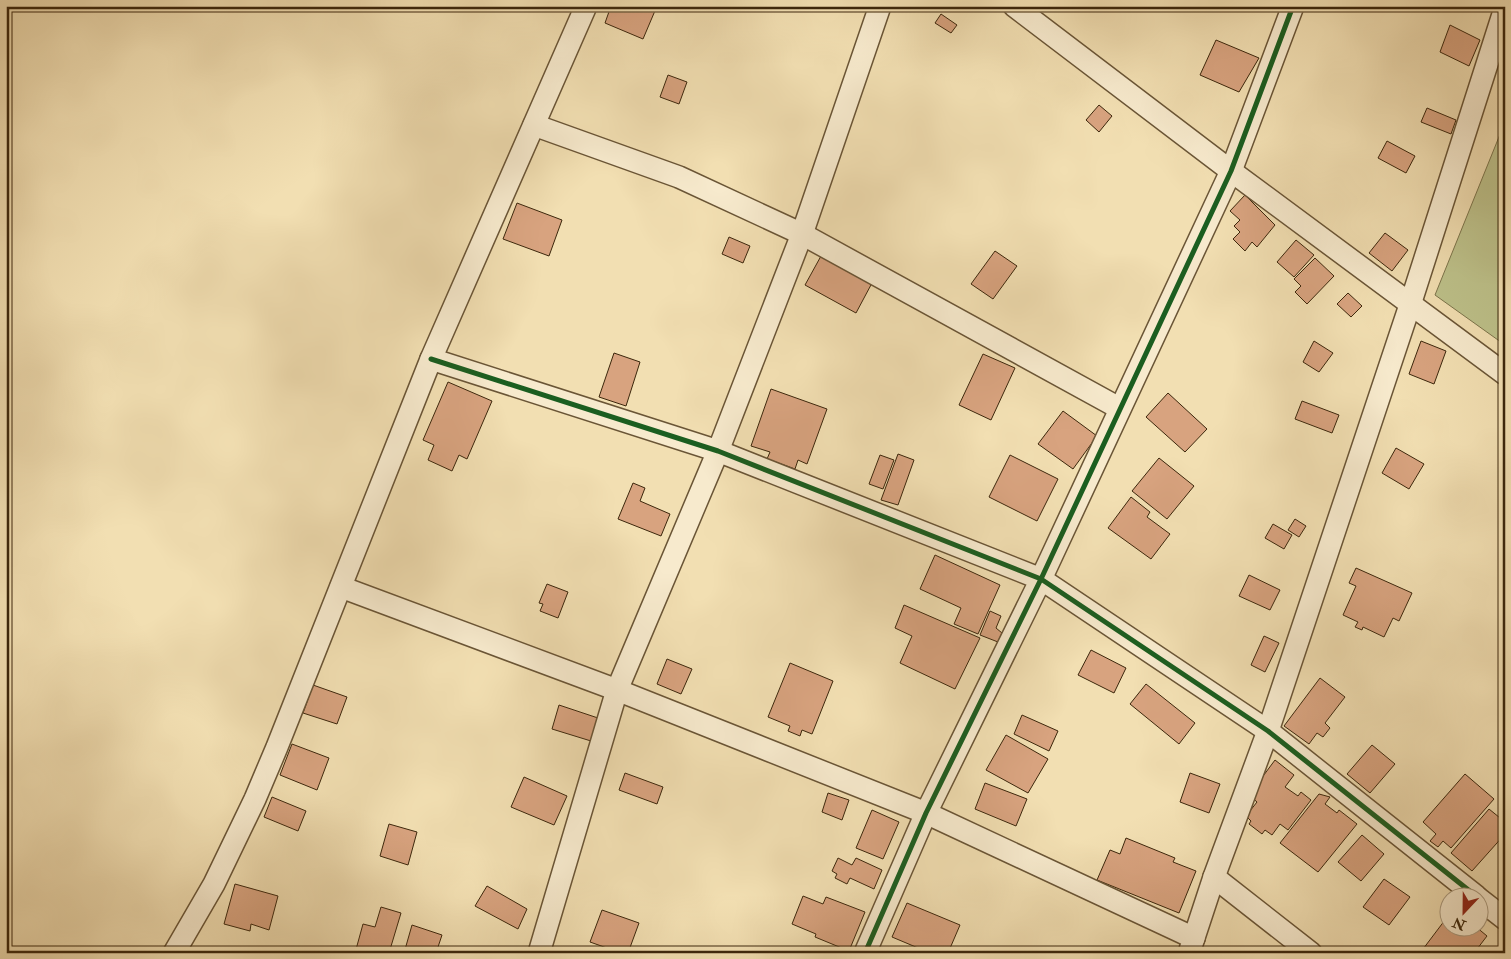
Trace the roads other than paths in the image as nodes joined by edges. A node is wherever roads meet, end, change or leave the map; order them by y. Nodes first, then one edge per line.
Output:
1 (586, 6) edge
2 (880, 6) edge
3 (1014, 6) edge
4 (1293, 6) edge
5 (1500, 9) edge
6 (534, 125) junction
7 (1231, 171) junction
8 (802, 234) junction
9 (1410, 304) junction
10 (431, 359) junction
11 (1505, 374) edge
12 (1119, 408) junction
13 (718, 451) junction
14 (1041, 579) junction
15 (341, 587) junction
16 (617, 690) junction
17 (1268, 731) junction
18 (926, 813) junction
19 (1214, 877) junction
20 (1463, 886) edge
21 (1488, 906) edge
22 (1505, 919) edge
23 (1192, 945) edge
24 (174, 953) edge
25 (538, 953) edge
26 (865, 953) edge
27 (1311, 953) edge

1 - 6 street
2 - 8 street
3 - 7 street
4 - 7 street
5 - 9 street
6 - 8 street
6 - 10 street
7 - 9 street
7 - 12 street
8 - 12 street
8 - 13 street
9 - 11 street
9 - 17 street
10 - 13 street
10 - 15 street
12 - 14 street
13 - 14 street
13 - 16 street
14 - 17 street
14 - 18 street
15 - 16 street
15 - 24 street
16 - 18 street
16 - 25 street
17 - 19 street
17 - 20 street
18 - 23 street
18 - 26 street
19 - 23 street
19 - 27 street
21 - 22 street

